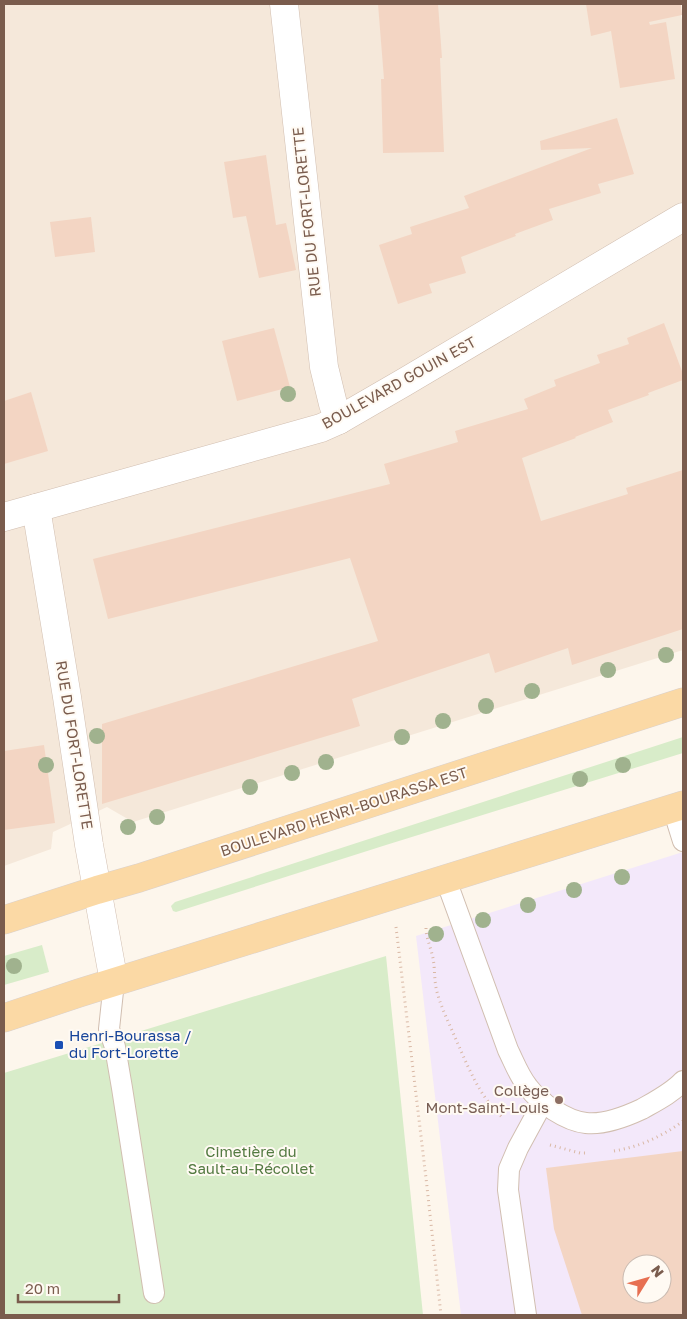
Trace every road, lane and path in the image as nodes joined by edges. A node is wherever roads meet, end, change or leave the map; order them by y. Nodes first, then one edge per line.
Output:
1 (284, 4) edge
2 (682, 221) edge
3 (339, 420) junction
4 (36, 508) junction
5 (4, 517) edge
6 (683, 702) edge
7 (678, 807) edge
8 (683, 842) edge
9 (446, 880) junction
10 (97, 890) junction
11 (4, 920) edge
12 (426, 928) dead end
13 (397, 937) dead end
14 (114, 982) junction
15 (4, 1018) edge
16 (683, 1081) edge
17 (543, 1102) junction
18 (506, 1120) dead end
19 (154, 1293) dead end
20 (441, 1315) edge
21 (526, 1315) edge

1 - 3 street, RUE DU FORT-LORETTE
2 - 3 street, BOULEVARD GOUIN EST
3 - 4 street, BOULEVARD GOUIN EST
4 - 5 street, BOULEVARD GOUIN EST
4 - 10 street, RUE DU FORT-LORETTE
6 - 10 main road, BOULEVARD HENRI-BOURASSA EST
7 - 8 lane
7 - 9 main road
9 - 14 main road
9 - 17 lane
10 - 11 main road, BOULEVARD HENRI-BOURASSA EST
10 - 14 street, RUE DU FORT-LORETTE
12 - 18 path
13 - 20 path
14 - 15 main road
14 - 19 lane
16 - 17 lane
17 - 21 lane

